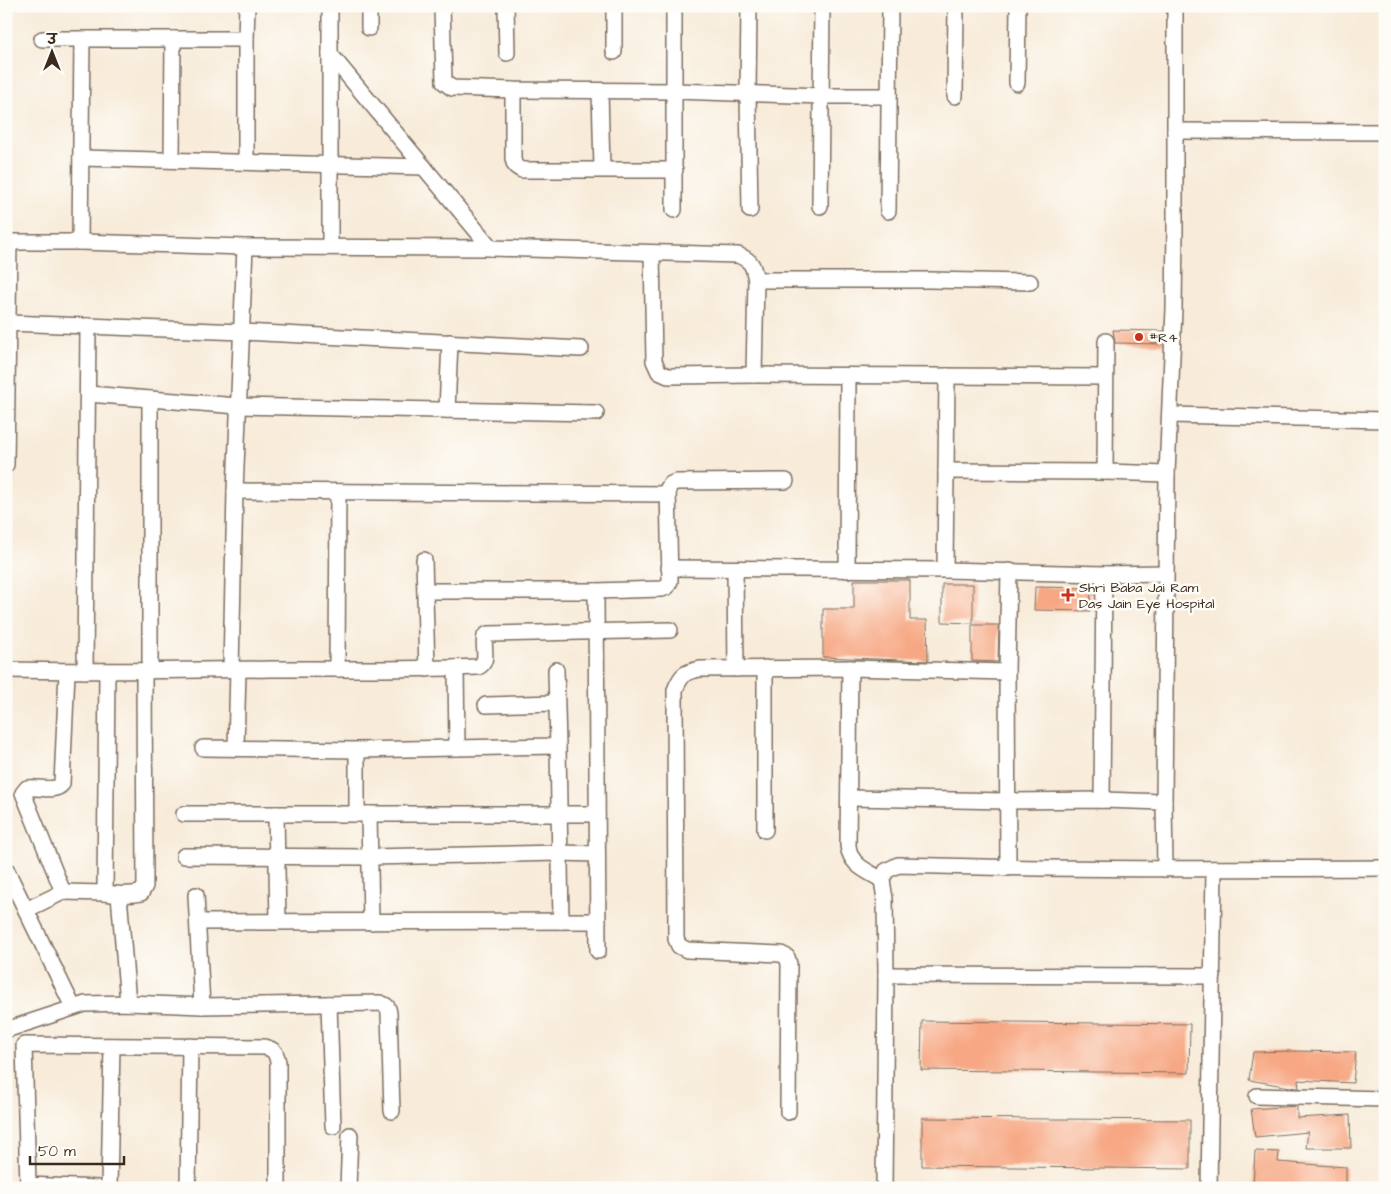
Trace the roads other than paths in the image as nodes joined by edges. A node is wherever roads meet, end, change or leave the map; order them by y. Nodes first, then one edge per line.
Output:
1 (247, 6) edge
2 (330, 6) edge
3 (369, 6) edge
4 (442, 6) edge
5 (506, 6) edge
6 (614, 6) edge
7 (674, 6) edge
8 (749, 6) edge
9 (822, 6) edge
10 (890, 6) edge
11 (956, 6) edge
12 (1018, 6) edge
13 (1175, 6) edge
14 (369, 28) dead end
15 (82, 39) junction
16 (173, 39) junction
17 (42, 40) dead end
18 (246, 40) junction
19 (614, 52) dead end
20 (507, 53) dead end
21 (330, 54) junction
22 (1017, 83) dead end
23 (512, 90) junction
24 (600, 91) junction
25 (675, 91) junction
26 (748, 94) junction
27 (822, 96) junction
28 (890, 96) junction
29 (955, 96) dead end
30 (1175, 131) junction
31 (1385, 132) edge
32 (81, 158) junction
33 (172, 160) junction
34 (246, 162) junction
35 (330, 164) junction
36 (424, 167) junction
37 (602, 169) junction
38 (675, 170) junction
39 (820, 206) dead end
40 (674, 210) dead end
41 (750, 210) dead end
42 (888, 211) dead end
43 (8, 242) edge
44 (80, 242) junction
45 (245, 247) junction
46 (330, 247) junction
47 (491, 248) junction
48 (652, 253) junction
49 (756, 280) junction
50 (1030, 282) dead end
51 (9, 324) junction
52 (88, 326) junction
53 (242, 332) junction
54 (1106, 341) dead end
55 (450, 342) junction
56 (581, 349) dead end
57 (754, 375) junction
58 (848, 376) junction
59 (947, 376) junction
60 (1105, 377) junction
61 (88, 394) junction
62 (150, 399) junction
63 (238, 406) junction
64 (447, 410) junction
65 (596, 413) dead end
66 (1170, 416) junction
67 (1385, 420) edge
68 (6, 465) edge
69 (946, 471) junction
70 (1105, 472) junction
71 (1167, 474) junction
72 (786, 481) dead end
73 (235, 491) junction
74 (338, 492) junction
75 (668, 494) junction
76 (424, 560) dead end
77 (669, 568) junction
78 (735, 569) junction
79 (847, 570) junction
80 (945, 570) junction
81 (1009, 572) junction
82 (1166, 573) junction
83 (1104, 574) junction
84 (425, 591) junction
85 (596, 591) junction
86 (670, 630) dead end
87 (596, 632) junction
88 (456, 668) junction
89 (765, 668) junction
90 (850, 668) junction
91 (337, 669) junction
92 (427, 669) junction
93 (736, 669) junction
94 (6, 670) edge
95 (234, 670) junction
96 (556, 670) dead end
97 (85, 671) junction
98 (107, 671) junction
99 (147, 671) junction
100 (67, 672) junction
101 (1007, 672) junction
102 (556, 703) junction
103 (486, 704) dead end
104 (558, 746) junction
105 (203, 748) dead end
106 (236, 748) junction
107 (457, 748) junction
108 (357, 750) junction
109 (850, 798) junction
110 (1102, 800) junction
111 (1008, 801) junction
112 (1164, 802) junction
113 (184, 814) dead end
114 (276, 814) junction
115 (363, 814) junction
116 (559, 814) junction
117 (597, 814) junction
118 (765, 830) dead end
119 (559, 853) junction
120 (597, 854) junction
121 (184, 856) dead end
122 (277, 856) junction
123 (370, 857) junction
124 (1008, 868) junction
125 (1385, 868) edge
126 (6, 869) edge
127 (1165, 869) junction
128 (1214, 869) junction
129 (882, 880) junction
130 (63, 892) junction
131 (112, 894) junction
132 (196, 894) dead end
133 (26, 910) junction
134 (561, 921) junction
135 (598, 921) junction
136 (198, 922) junction
137 (278, 922) junction
138 (371, 922) junction
139 (598, 951) dead end
140 (886, 975) junction
141 (1213, 976) junction
142 (128, 1003) junction
143 (329, 1004) junction
144 (202, 1006) junction
145 (73, 1007) junction
146 (6, 1030) edge
147 (112, 1046) junction
148 (190, 1046) junction
149 (1257, 1096) dead end
150 (1385, 1099) edge
151 (392, 1111) dead end
152 (788, 1112) dead end
153 (333, 1126) dead end
154 (350, 1134) dead end
155 (98, 1188) edge
156 (109, 1188) edge
157 (188, 1188) edge
158 (278, 1188) edge
159 (348, 1188) edge
160 (884, 1188) edge
161 (1209, 1188) edge

1 - 18 street
2 - 21 street
3 - 14 street
4 - 23 street
5 - 20 street
6 - 19 street
7 - 25 street
8 - 26 street
9 - 27 street
10 - 28 street
11 - 29 street
12 - 22 street
13 - 30 street
15 - 16 street
15 - 17 street
15 - 32 street
16 - 18 street
16 - 33 street
18 - 34 street
21 - 35 street
21 - 36 street
23 - 24 street
23 - 37 street
24 - 25 street
24 - 37 street
25 - 26 street
25 - 38 street
26 - 27 street
26 - 41 street
27 - 28 street
27 - 39 street
28 - 42 street
30 - 31 street
30 - 66 street
32 - 33 street
32 - 44 street
33 - 34 street
34 - 35 street
35 - 36 street
35 - 46 street
36 - 47 street
37 - 38 street
38 - 40 street
43 - 44 street
43 - 51 street
44 - 45 street
45 - 46 street
45 - 53 street
46 - 47 street
47 - 48 street
48 - 49 street
48 - 57 street
49 - 50 street
49 - 57 street
51 - 52 street
51 - 68 street
52 - 53 street
52 - 61 street
53 - 55 street
53 - 63 street
54 - 60 street
55 - 56 street
55 - 64 street
57 - 58 street
58 - 59 street
58 - 79 street
59 - 60 street
59 - 69 street
60 - 70 street
61 - 62 street
61 - 97 street
62 - 63 street
62 - 99 street
63 - 64 street
63 - 73 street
64 - 65 street
66 - 67 street
66 - 71 street
69 - 70 street
69 - 80 street
70 - 71 street
71 - 82 street
72 - 75 street
73 - 74 street
73 - 95 street
74 - 75 street
74 - 91 street
75 - 77 street
76 - 84 street
77 - 78 street
77 - 85 street
78 - 79 street
78 - 93 street
79 - 80 street
80 - 81 street
81 - 83 street
81 - 101 street
82 - 83 street
82 - 112 street
83 - 110 street
84 - 85 street
84 - 92 street
85 - 87 street
86 - 87 street
87 - 88 street
87 - 117 street
88 - 92 street
88 - 107 street
89 - 90 street
89 - 93 street
89 - 118 street
90 - 101 street
90 - 109 street
91 - 92 street
91 - 95 street
93 - 152 street
94 - 100 street
95 - 99 street
95 - 106 street
96 - 102 street
97 - 98 street
97 - 100 street
98 - 99 street
98 - 131 street
99 - 131 street
100 - 130 street
101 - 111 street
102 - 103 street
102 - 104 street
104 - 107 street
104 - 116 street
105 - 106 street
106 - 108 street
107 - 108 street
108 - 115 street
109 - 111 street
109 - 129 street
110 - 111 street
110 - 112 street
111 - 124 street
112 - 127 street
113 - 114 street
114 - 115 street
114 - 122 street
115 - 116 street
115 - 123 street
116 - 117 street
116 - 119 street
117 - 120 street
119 - 120 street
119 - 123 street
119 - 134 street
120 - 135 street
121 - 122 street
122 - 123 street
122 - 137 street
123 - 138 street
124 - 127 street
124 - 129 street
125 - 128 street
126 - 133 street
127 - 128 street
128 - 141 street
129 - 140 street
130 - 131 street
130 - 133 street
131 - 142 street
132 - 136 street
133 - 145 street
134 - 135 street
134 - 138 street
135 - 139 street
136 - 137 street
136 - 144 street
137 - 138 street
140 - 141 street
140 - 160 street
141 - 161 street
142 - 144 street
142 - 145 street
143 - 144 street
143 - 151 street
143 - 153 street
145 - 146 street
147 - 148 street
147 - 155 street
147 - 156 street
148 - 157 street
148 - 158 street
149 - 150 street
154 - 159 street

